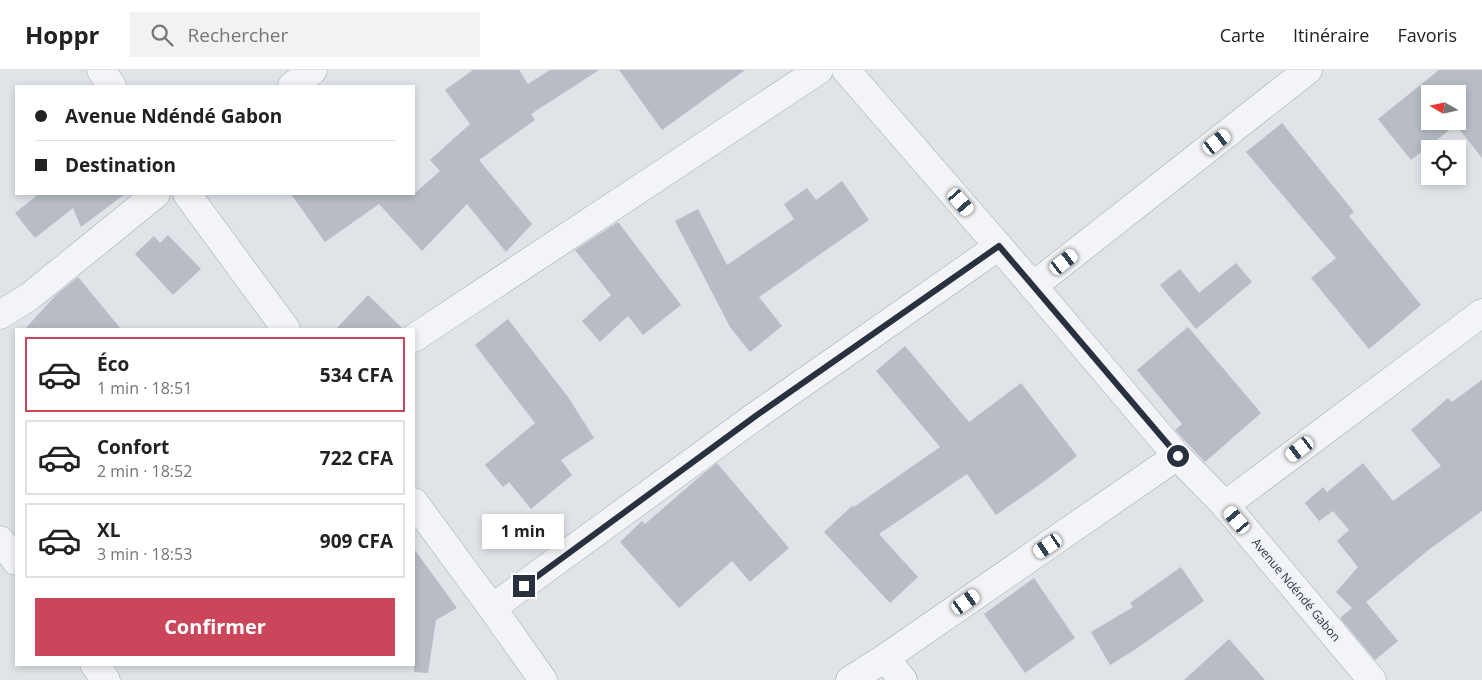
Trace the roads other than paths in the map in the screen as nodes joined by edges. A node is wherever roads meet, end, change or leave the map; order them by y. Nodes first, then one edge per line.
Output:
1 (101, 70) edge
2 (313, 70) edge
3 (819, 70) edge
4 (846, 70) edge
5 (1308, 70) edge
6 (111, 85) edge
7 (293, 85) edge
8 (155, 195) edge
9 (188, 195) edge
10 (999, 246) junction
11 (1033, 286) junction
12 (1482, 313) edge
13 (0, 315) edge
14 (285, 328) edge
15 (415, 337) edge
16 (1178, 456) junction
17 (415, 503) edge
18 (1225, 505) junction
19 (492, 608) junction
20 (885, 658) junction
21 (96, 666) edge
22 (106, 680) edge
23 (543, 680) edge
24 (850, 680) edge
25 (903, 680) edge
26 (1372, 680) edge

1 - 6 street
2 - 7 street
3 - 15 street
4 - 10 street, Avenue Ndéndé Gabon
5 - 11 street
8 - 13 street
9 - 14 street
10 - 11 street, Avenue Ndéndé Gabon
10 - 19 street
11 - 16 street, Avenue Ndéndé Gabon
12 - 18 street
16 - 18 street, Avenue Ndéndé Gabon
16 - 20 street
17 - 19 street
18 - 26 street, Avenue Ndéndé Gabon
19 - 23 street
20 - 24 street
20 - 25 street
21 - 22 street

